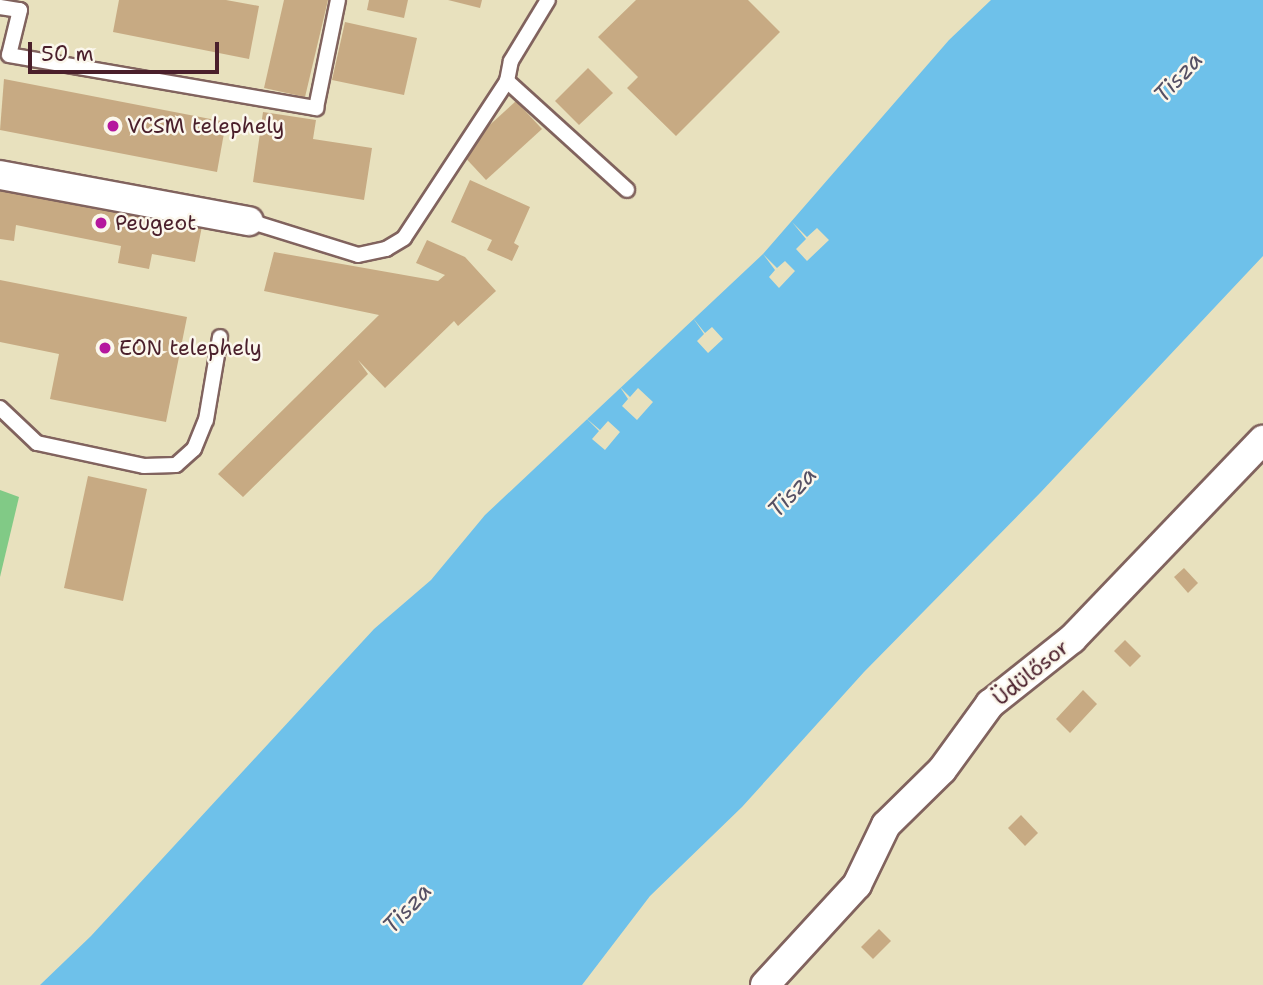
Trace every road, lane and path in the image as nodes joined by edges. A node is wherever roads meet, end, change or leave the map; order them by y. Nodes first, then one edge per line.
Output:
1 (338, 0) edge
2 (548, 0) edge
3 (0, 7) edge
4 (507, 81) junction
5 (0, 175) edge
6 (627, 190) dead end
7 (249, 221) joint
8 (220, 337) dead end
9 (0, 408) edge
10 (1263, 440) edge
11 (765, 985) edge

1 - 3 lane
2 - 4 lane
4 - 6 lane
4 - 7 lane
5 - 7 street
8 - 9 lane
10 - 11 street, Üdülősor

